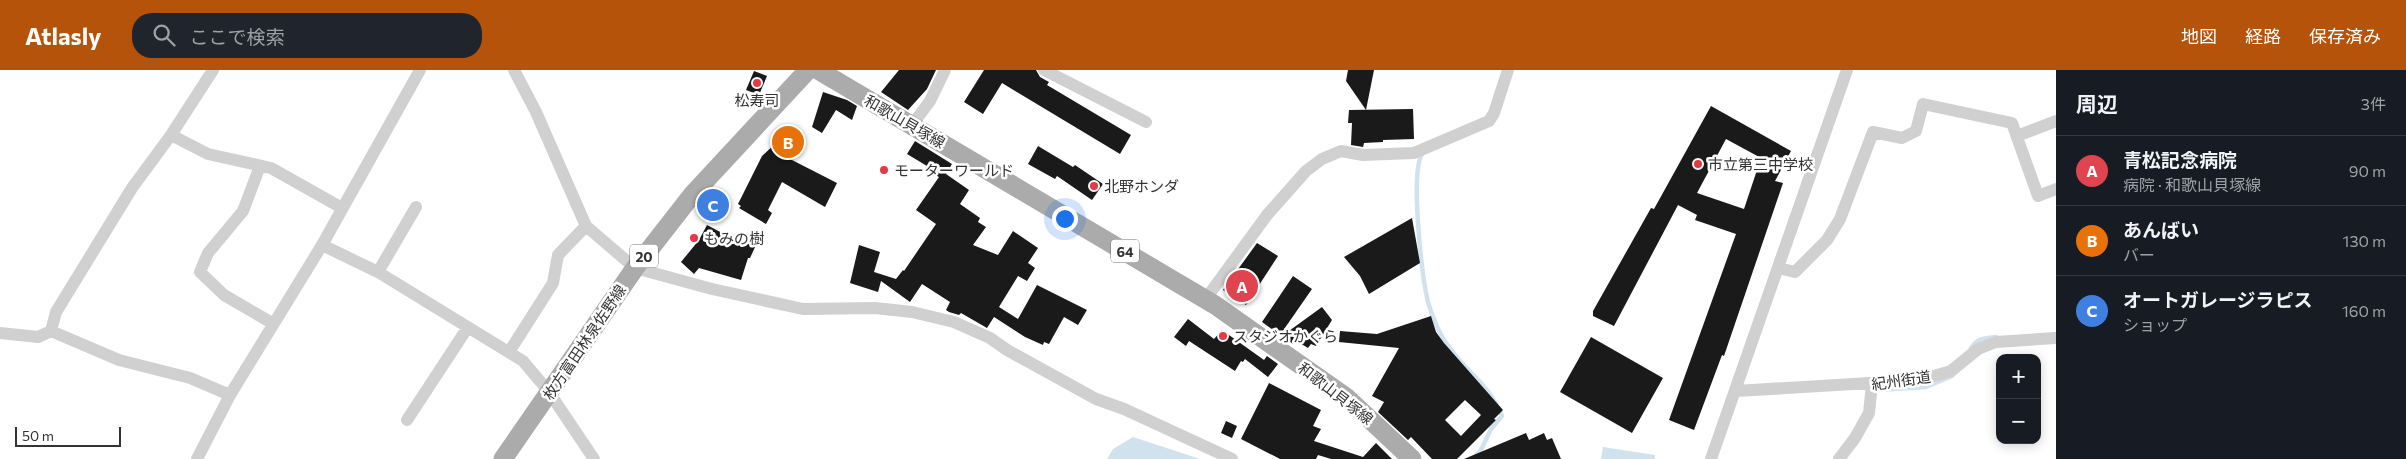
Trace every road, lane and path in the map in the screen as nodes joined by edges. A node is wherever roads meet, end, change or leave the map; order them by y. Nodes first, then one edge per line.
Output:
1 (213, 70) edge
2 (420, 70) edge
3 (514, 70) edge
4 (808, 70) edge
5 (818, 70) edge
6 (944, 70) edge
7 (1044, 70) edge
8 (1508, 70) edge
9 (1848, 70) edge
10 (2056, 121) edge
11 (1146, 122) dead end
12 (912, 125) junction
13 (171, 135) junction
14 (2017, 136) junction
15 (260, 166) junction
16 (2056, 189) edge
17 (416, 207) dead end
18 (342, 208) junction
19 (586, 226) junction
20 (322, 245) junction
21 (635, 268) junction
22 (1779, 268) junction
23 (378, 272) junction
24 (1206, 300) junction
25 (272, 323) junction
26 (468, 327) junction
27 (51, 331) junction
28 (0, 333) edge
29 (2056, 338) edge
30 (509, 352) junction
31 (1872, 384) junction
32 (1736, 391) junction
33 (550, 392) junction
34 (230, 395) junction
35 (407, 420) dead end
36 (196, 459) edge
37 (503, 459) edge
38 (594, 459) edge
39 (1232, 459) edge
40 (1412, 459) edge
41 (1711, 459) edge
42 (1839, 459) edge

1 - 13 street
2 - 18 street
3 - 19 street
4 - 21 main road, 枚方富田林泉佐野線 / 20
5 - 12 main road, 和歌山貝塚線 / 64
6 - 12 street
7 - 11 street
8 - 24 street
9 - 22 street
10 - 14 street
12 - 24 main road, 和歌山貝塚線 / 64
13 - 15 street
13 - 27 street
14 - 16 street
14 - 22 street
15 - 18 street
15 - 25 street
17 - 23 street
18 - 20 street
19 - 21 street
19 - 30 street
20 - 23 street
20 - 25 street
21 - 33 main road, 枚方富田林泉佐野線 / 20
21 - 39 street
22 - 32 street
23 - 26 street
24 - 40 main road, 和歌山貝塚線 / 64
25 - 34 street
26 - 30 street
26 - 35 street
27 - 28 street
27 - 34 street
29 - 31 street, 紀州街道
30 - 33 street
31 - 32 street, 紀州街道
31 - 42 street
32 - 41 street
33 - 37 main road, 枚方富田林泉佐野線 / 20
33 - 38 street
34 - 36 street

